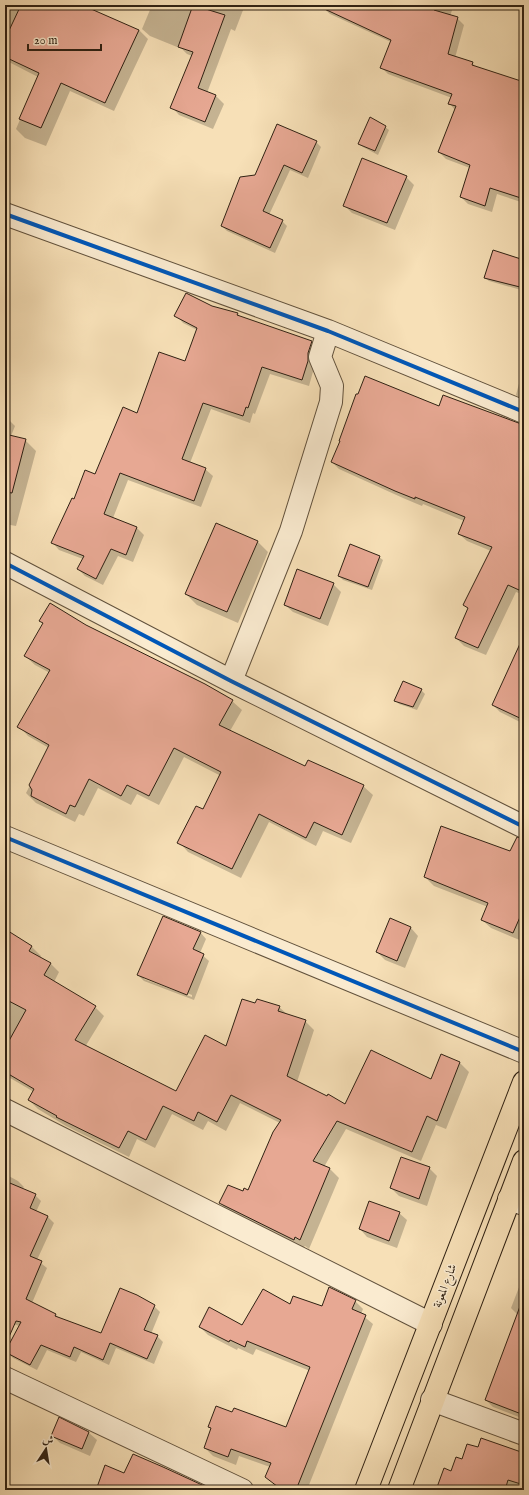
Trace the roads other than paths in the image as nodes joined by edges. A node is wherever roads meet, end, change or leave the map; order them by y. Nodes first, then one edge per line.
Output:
1 (5, 214) edge
2 (328, 331) junction
3 (524, 412) edge
4 (5, 563) edge
5 (231, 681) junction
6 (524, 827) edge
7 (5, 837) edge
8 (524, 1052) edge
9 (524, 1082) edge
10 (5, 1110) edge
11 (524, 1161) edge
12 (517, 1202) edge
13 (431, 1324) junction
14 (5, 1378) edge
15 (432, 1400) junction
16 (524, 1434) edge
17 (242, 1490) edge
18 (366, 1490) edge
19 (399, 1490) edge

1 - 2 street
2 - 3 street
2 - 5 street
4 - 5 street
5 - 6 street
7 - 8 street
9 - 13 highway, شارع المعونة
10 - 13 street
11 - 12 highway
12 - 15 highway
13 - 18 highway, شارع المعونة
14 - 17 street
15 - 16 street
15 - 19 highway

